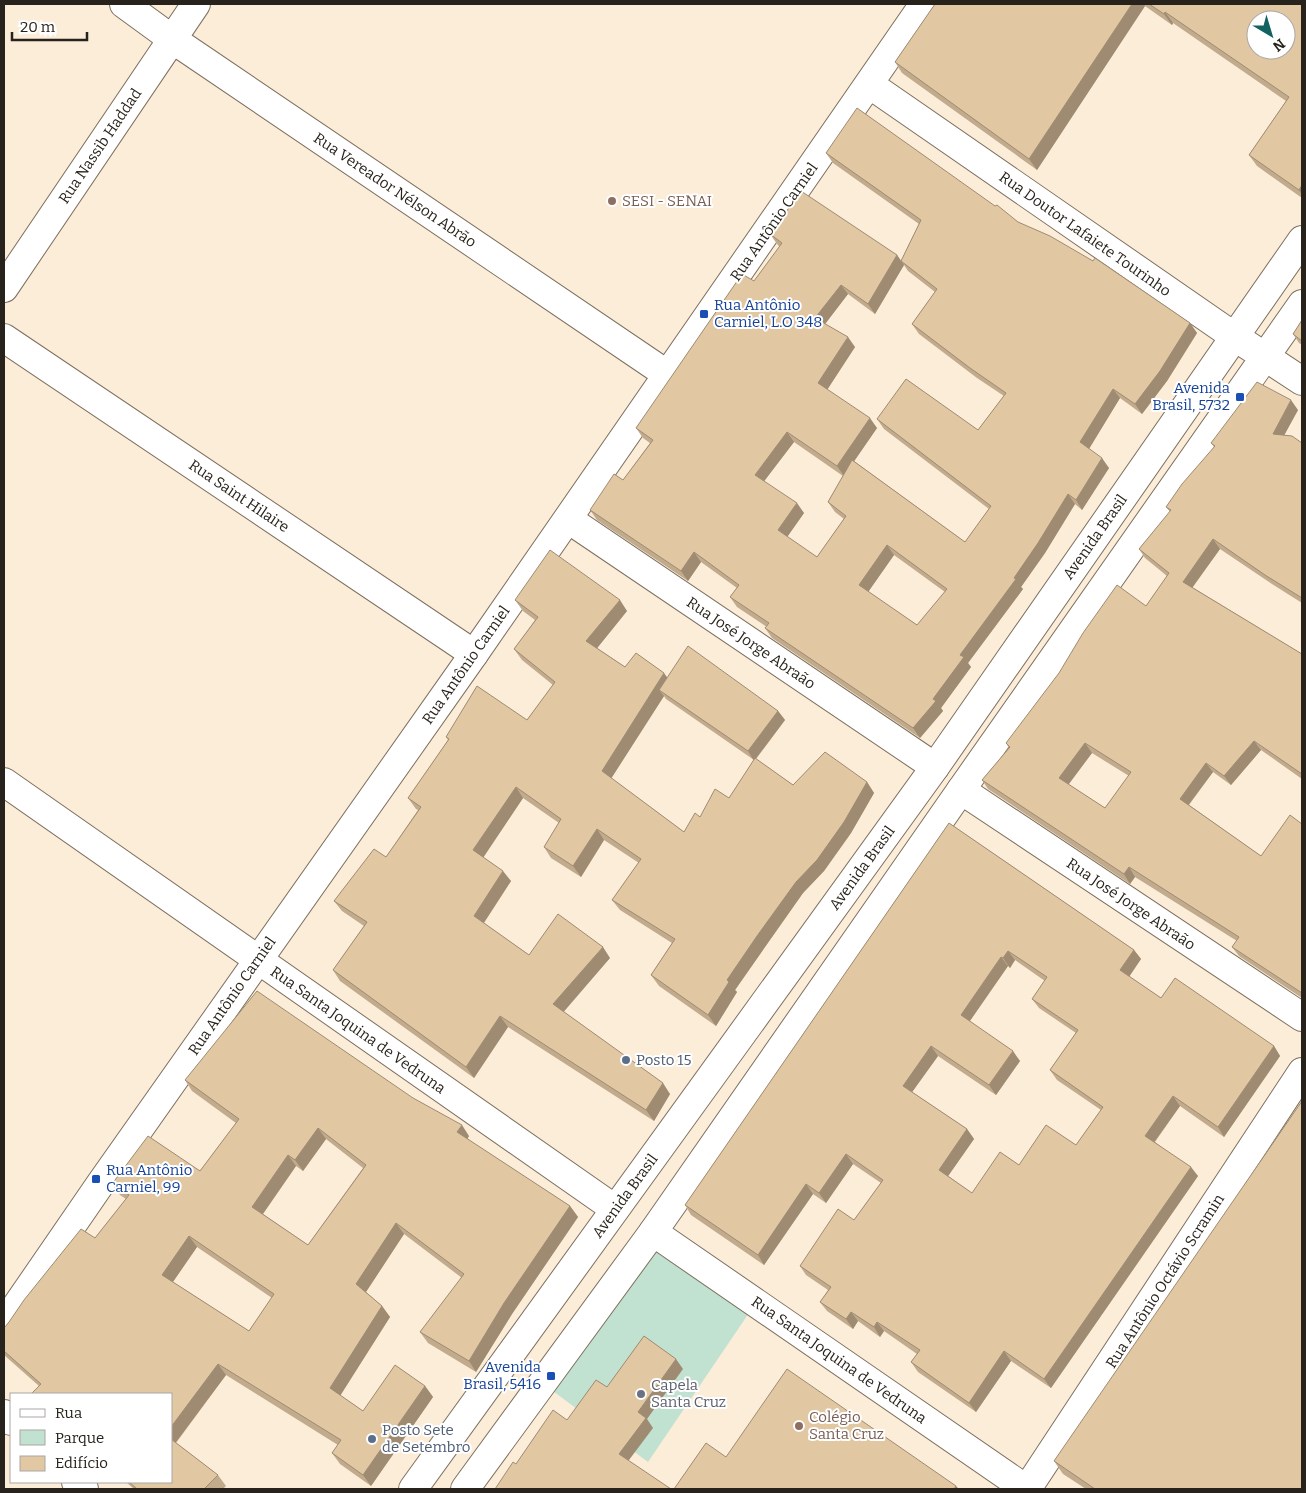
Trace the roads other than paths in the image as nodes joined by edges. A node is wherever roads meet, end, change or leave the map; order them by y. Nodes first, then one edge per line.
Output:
1 (124, 4) edge
2 (196, 4) edge
3 (924, 4) edge
4 (172, 39) junction
5 (869, 84) junction
6 (1302, 240) edge
7 (4, 288) edge
8 (1302, 304) edge
9 (1235, 337) junction
10 (4, 338) edge
11 (1266, 358) junction
12 (668, 375) junction
13 (1302, 381) edge
14 (568, 519) junction
15 (474, 654) junction
16 (935, 767) junction
17 (4, 782) edge
18 (961, 790) junction
19 (258, 960) junction
20 (1302, 1018) edge
21 (1302, 1072) edge
22 (615, 1209) junction
23 (653, 1232) junction
24 (4, 1324) edge
25 (413, 1489) edge
26 (465, 1489) edge
27 (1026, 1489) edge

1 - 4 street, Rua Vereador Nélson Abrão
2 - 4 street, Rua Nassib Haddad
3 - 5 street, Rua Antônio Carniel
4 - 7 street, Rua Nassib Haddad
4 - 12 street, Rua Vereador Nélson Abrão
5 - 9 street, Rua Doutor Lafaiete Tourinho
5 - 12 street, Rua Antônio Carniel
6 - 9 street, Avenida Brasil
8 - 11 street
9 - 11 street, Rua Doutor Lafaiete Tourinho
9 - 16 street, Avenida Brasil
10 - 15 street, Rua Saint Hilaire
11 - 13 street, Rua Doutor Lafaiete Tourinho
11 - 18 street
12 - 14 street, Rua Antônio Carniel
14 - 15 street, Rua Antônio Carniel
14 - 16 street, Rua José Jorge Abraão
15 - 19 street, Rua Antônio Carniel
16 - 22 street, Avenida Brasil
17 - 19 street, Rua Santa Joquina de Vedruna
18 - 20 street, Rua José Jorge Abraão
18 - 23 street
19 - 22 street, Rua Santa Joquina de Vedruna
19 - 24 street, Rua Antônio Carniel
21 - 27 street, Rua Antônio Octávio Scramin
22 - 25 street, Avenida Brasil
23 - 26 street
23 - 27 street, Rua Santa Joquina de Vedruna

